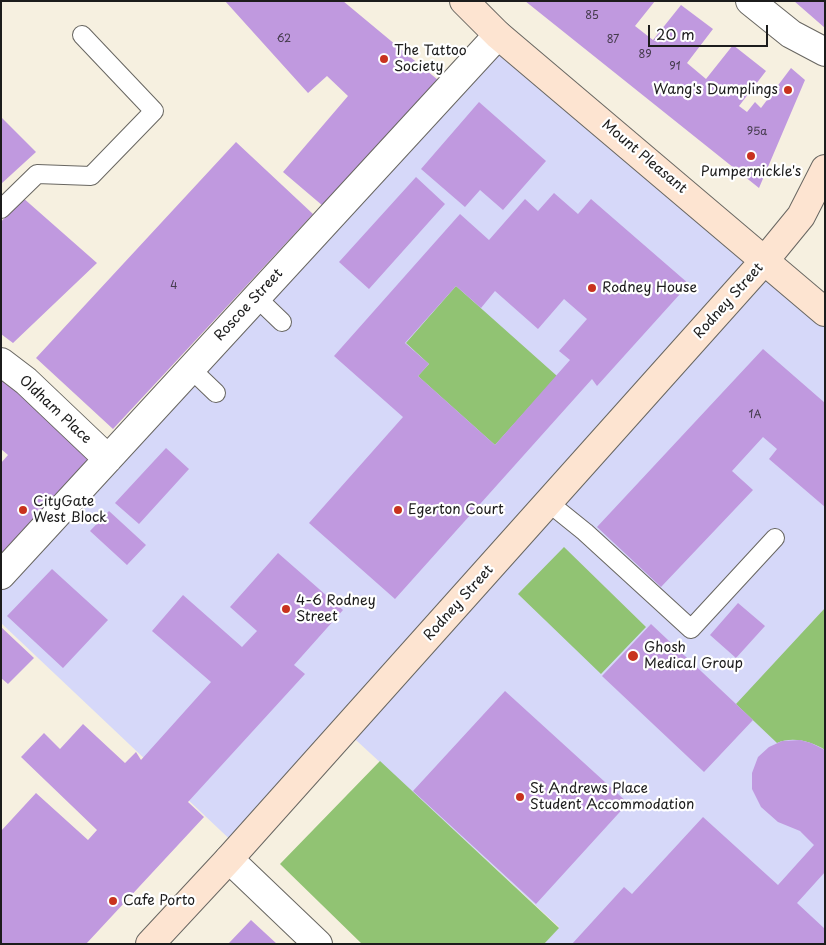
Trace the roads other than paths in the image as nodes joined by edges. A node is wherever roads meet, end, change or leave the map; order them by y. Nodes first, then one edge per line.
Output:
1 (464, 1) edge
2 (750, 1) edge
3 (498, 34) junction
4 (82, 35) dead end
5 (825, 52) edge
6 (825, 169) edge
7 (1, 208) edge
8 (765, 260) junction
9 (256, 297) junction
10 (825, 312) edge
11 (282, 322) dead end
12 (1, 362) edge
13 (191, 369) junction
14 (216, 393) dead end
15 (108, 459) junction
16 (549, 502) junction
17 (775, 538) dead end
18 (1, 575) edge
19 (229, 859) junction
20 (150, 944) edge
21 (318, 944) edge

1 - 3 street, Mount Pleasant
2 - 5 street
3 - 8 street, Mount Pleasant
3 - 9 street, Roscoe Street
4 - 7 lane
6 - 8 street, Rodney Street
8 - 10 street, Mount Pleasant
8 - 16 street, Rodney Street
9 - 11 lane
9 - 13 street, Roscoe Street
12 - 15 street, Oldham Place
13 - 14 lane
13 - 15 street, Roscoe Street
15 - 18 street, Roscoe Street
16 - 17 lane
16 - 19 street, Rodney Street
19 - 20 street, Rodney Street
19 - 21 street

